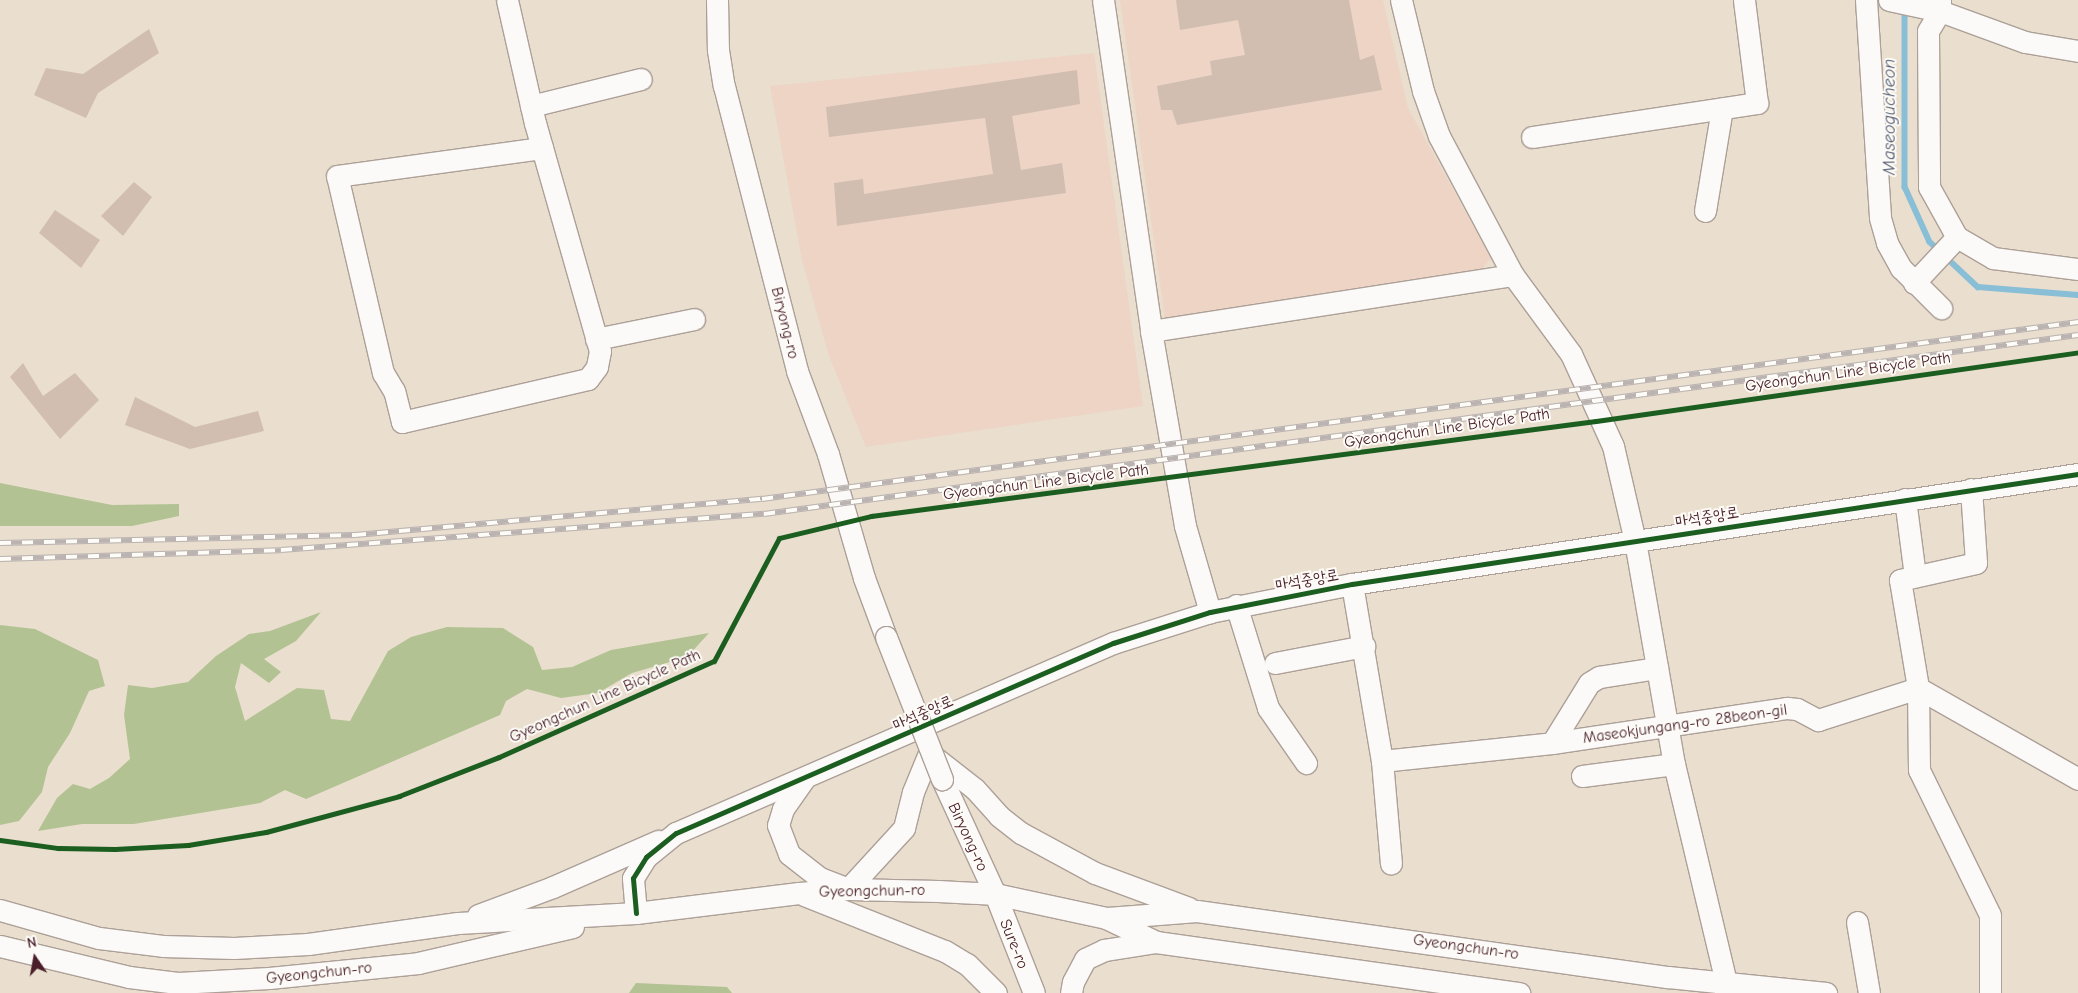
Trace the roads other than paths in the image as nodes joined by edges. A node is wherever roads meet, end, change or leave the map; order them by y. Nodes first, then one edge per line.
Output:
1 (507, 0) edge
2 (717, 0) edge
3 (1103, 0) edge
4 (1401, 0) edge
5 (1744, 0) edge
6 (1866, 0) edge
7 (1889, 0) edge
8 (1936, 8) edge
9 (2078, 51) edge
10 (640, 78) dead end
11 (531, 106) junction
12 (1722, 108) junction
13 (1532, 137) dead end
14 (542, 148) junction
15 (1705, 212) dead end
16 (1953, 240) junction
17 (2078, 269) edge
18 (1513, 275) junction
19 (1919, 276) junction
20 (1941, 308) dead end
21 (694, 319) dead end
22 (1151, 331) junction
23 (596, 339) junction
24 (2078, 475) edge
25 (1971, 489) junction
26 (1905, 500) junction
27 (1635, 541) junction
28 (1915, 576) junction
29 (1352, 584) junction
30 (1236, 605) junction
31 (1210, 612) junction
32 (1364, 646) junction
33 (1275, 663) dead end
34 (1657, 668) junction
35 (1918, 688) junction
36 (1667, 727) junction
37 (1552, 743) junction
38 (929, 752) junction
39 (1382, 761) junction
40 (1306, 763) dead end
41 (1674, 764) junction
42 (1582, 776) dead end
43 (804, 779) junction
44 (2078, 779) edge
45 (676, 833) junction
46 (1390, 864) dead end
47 (848, 889) junction
48 (799, 893) junction
49 (995, 894) junction
50 (0, 910) edge
51 (1196, 911) junction
52 (636, 914) junction
53 (1106, 918) junction
54 (458, 922) junction
55 (1857, 922) dead end
56 (1156, 942) junction
57 (0, 946) edge
58 (125, 985) edge
59 (1725, 988) edge
60 (996, 993) edge
61 (1034, 993) edge
62 (1071, 993) edge
63 (1519, 993) edge
64 (1826, 993) edge
65 (1869, 993) edge
66 (1990, 993) edge

1 - 11 street
2 - 38 street, Biryong-ro, bridge
3 - 22 street
4 - 18 street
5 - 12 street
6 - 19 street
7 - 8 street
8 - 9 street
8 - 16 street
10 - 11 street
11 - 14 street
12 - 13 street
12 - 15 street
14 - 23 street
14 - 23 street
16 - 17 street
16 - 19 street
18 - 22 street
18 - 27 street
19 - 20 street
21 - 23 street
22 - 31 street
24 - 25 street, 마석중앙로
25 - 26 street, 마석중앙로
25 - 28 street
26 - 27 street, 마석중앙로
26 - 28 street
27 - 29 street, 마석중앙로
27 - 34 street
28 - 35 street
29 - 30 street, 마석중앙로
29 - 32 street
30 - 31 street, 마석중앙로
30 - 40 street
31 - 43 street, 마석중앙로
32 - 33 street
32 - 39 street
34 - 36 street
34 - 37 street
35 - 36 street, Maseokjungang-ro 28beon-gil
35 - 44 street
35 - 66 street
36 - 37 street, Maseokjungang-ro 28beon-gil
36 - 41 street
37 - 39 street, Maseokjungang-ro 28beon-gil
38 - 47 street
38 - 49 street, Biryong-ro, bridge
38 - 51 street
39 - 46 street
41 - 42 street
41 - 59 street
43 - 45 street, 마석중앙로
43 - 47 street
45 - 52 street, 마석중앙로
45 - 54 street
47 - 48 street, Gyeongchun-ro
47 - 49 street, Gyeongchun-ro
48 - 52 street, Gyeongchun-ro
48 - 60 street
49 - 53 street, Gyeongchun-ro
49 - 61 street, Sure-ro
50 - 54 street, Gyeongchun-ro
51 - 53 street, Gyeongchun-ro
51 - 59 street, Gyeongchun-ro
52 - 54 street, Gyeongchun-ro
52 - 58 street, Gyeongchun-ro
53 - 56 street, Gyeongchun-ro
55 - 65 street
56 - 62 street
56 - 63 street, Gyeongchun-ro
57 - 58 street, Gyeongchun-ro
59 - 64 street, Gyeongchun-ro

